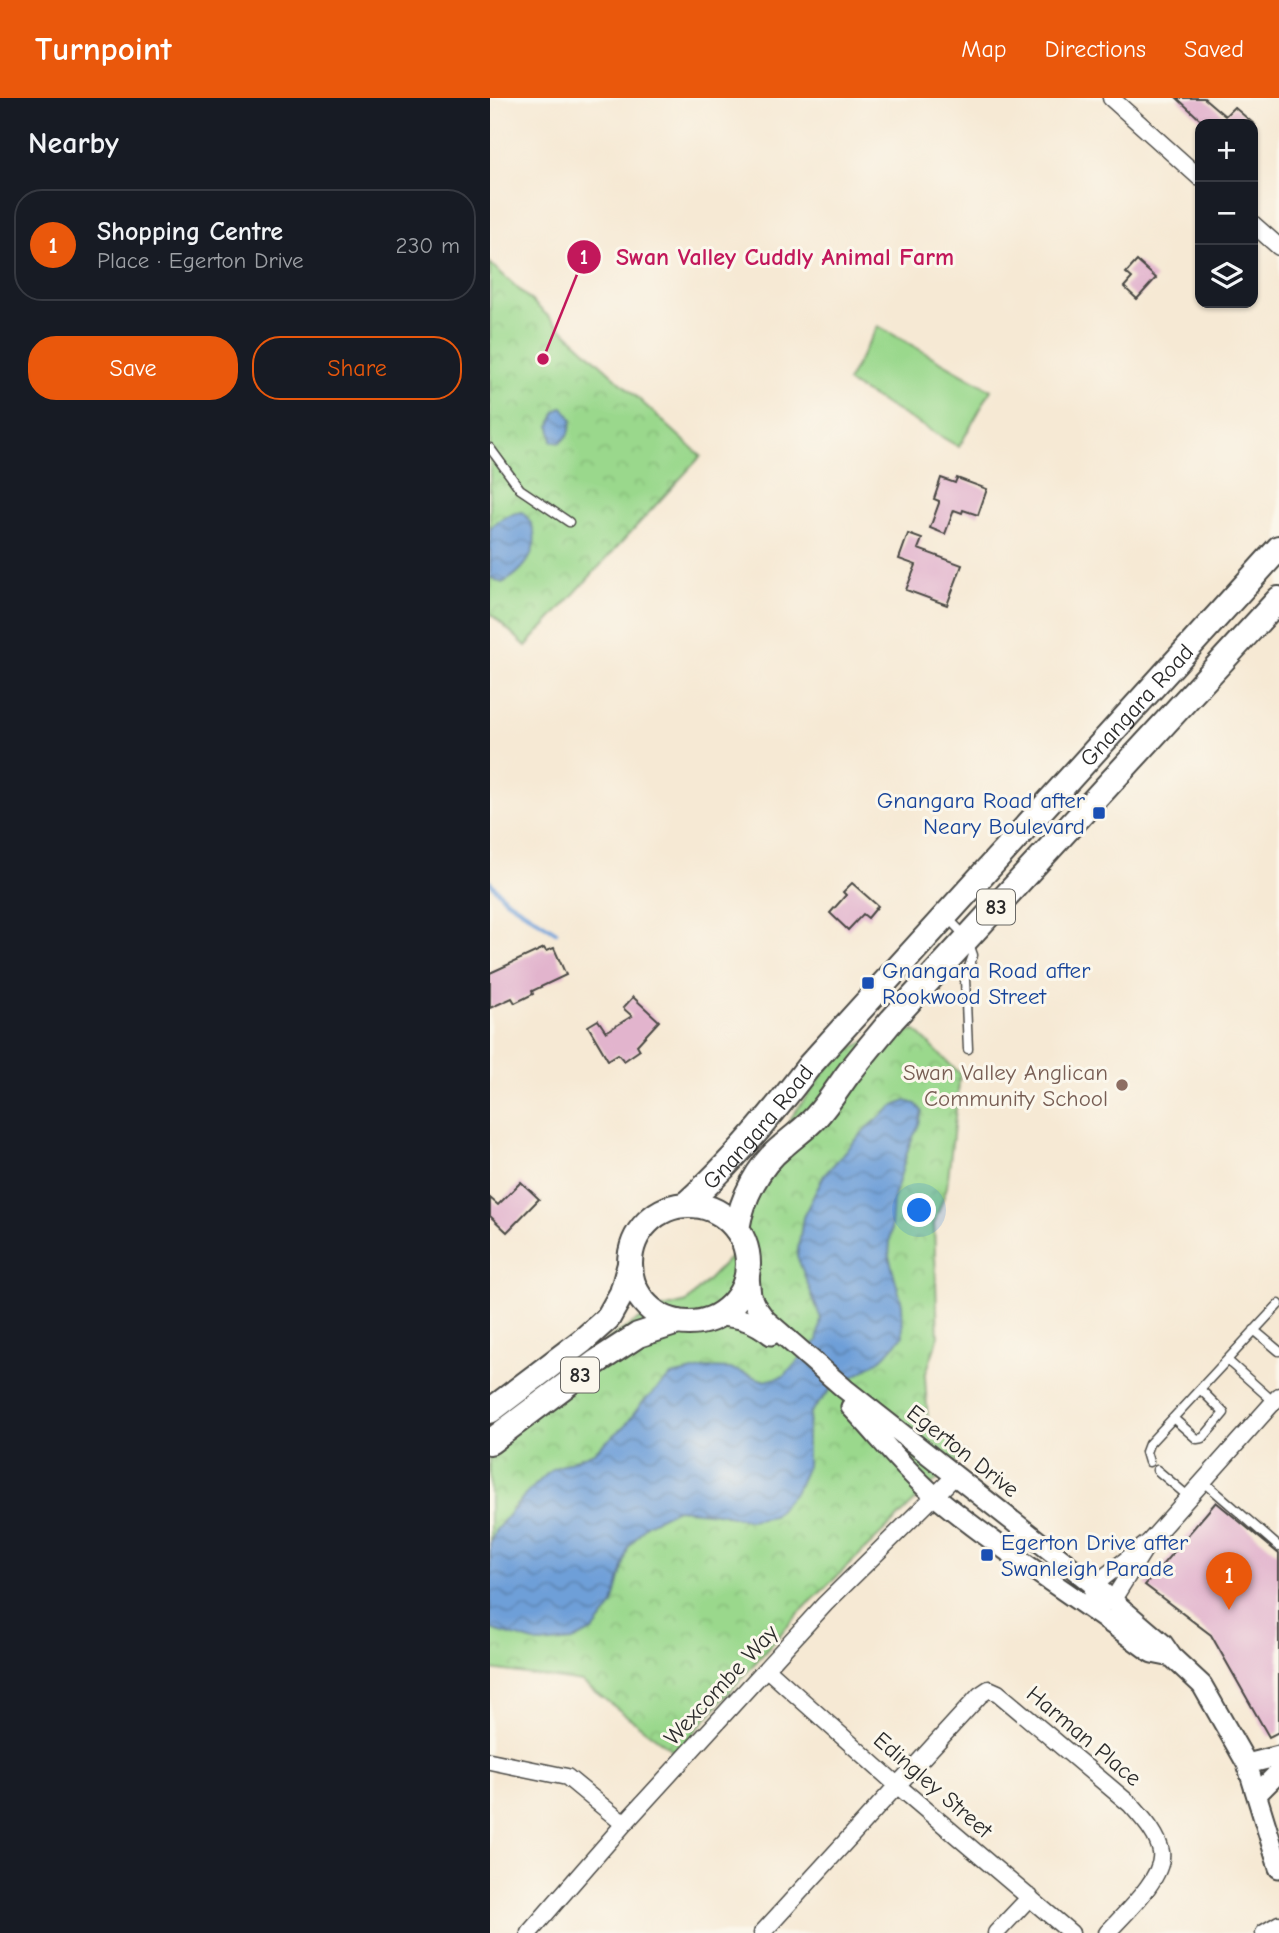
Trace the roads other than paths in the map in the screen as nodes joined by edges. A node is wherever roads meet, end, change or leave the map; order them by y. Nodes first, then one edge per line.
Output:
1 (1111, 98) edge
2 (1195, 174) edge
3 (1258, 228) edge
4 (1279, 247) edge
5 (490, 448) edge
6 (569, 522) dead end
7 (1279, 548) edge
8 (1279, 599) edge
9 (945, 915) junction
10 (967, 938) junction
11 (968, 1049) dead end
12 (685, 1205) junction
13 (737, 1229) junction
14 (630, 1264) junction
15 (748, 1267) junction
16 (1279, 1304) edge
17 (717, 1316) junction
18 (678, 1322) junction
19 (1254, 1330) junction
20 (793, 1348) junction
21 (1279, 1351) edge
22 (1227, 1360) junction
23 (1200, 1389) junction
24 (842, 1392) junction
25 (1276, 1399) edge
26 (490, 1411) edge
27 (1173, 1418) junction
28 (490, 1442) edge
29 (1149, 1462) dead end
30 (1157, 1470) dead end
31 (956, 1475) junction
32 (1203, 1481) junction
33 (935, 1496) junction
34 (1189, 1497) junction
35 (1149, 1542) junction
36 (1279, 1548) edge
37 (1094, 1585) junction
38 (1112, 1601) junction
39 (1090, 1608) junction
40 (1172, 1657) junction
41 (767, 1669) junction
42 (1279, 1756) edge
43 (490, 1761) edge
44 (1247, 1764) junction
45 (1279, 1772) edge
46 (898, 1786) junction
47 (1258, 1793) junction
48 (624, 1824) junction
49 (1279, 1868) edge
50 (1030, 1897) junction
51 (1279, 1924) edge
52 (529, 1933) edge
53 (762, 1933) edge
54 (996, 1933) edge
55 (1071, 1933) edge
56 (1107, 1933) edge
57 (1264, 1933) edge

1 - 2 street
3 - 4 street
5 - 6 lane
7 - 9 main road, Gnangara Road / 83
8 - 10 main road, Gnangara Road / 83
9 - 10 lane
9 - 12 main road, Gnangara Road / 83
10 - 11 lane
10 - 13 main road, Gnangara Road / 83
12 - 13 main road
12 - 14 main road, 83
13 - 15 main road
14 - 18 main road
14 - 26 main road, 83
15 - 17 main road
15 - 20 street, Egerton Drive
16 - 19 lane
17 - 18 main road, 83
17 - 20 street, Egerton Drive
18 - 28 main road, 83
19 - 21 lane
19 - 22 lane
20 - 24 street, Egerton Drive
22 - 23 lane
22 - 25 lane
23 - 27 lane
23 - 27 lane
24 - 31 street, Egerton Drive
24 - 33 street, Egerton Drive
25 - 32 street
27 - 29 lane
30 - 34 lane
31 - 33 street, Wexcombe Way
31 - 37 street, Egerton Drive
32 - 34 street
32 - 36 lane
33 - 39 street, Egerton Drive
33 - 41 street, Wexcombe Way
34 - 35 street
35 - 37 street
35 - 38 street
37 - 38 street, Egerton Drive
37 - 39 street
38 - 39 street
38 - 40 street, Egerton Drive
39 - 40 street, Egerton Drive
40 - 44 street, Egerton Drive
41 - 46 street, Edingley Street
41 - 48 street, Wexcombe Way
42 - 44 street
43 - 48 street
44 - 47 street, Egerton Drive
45 - 47 street
46 - 50 street, Edingley Street
46 - 53 street, Harman Place
46 - 56 street, Harman Place
47 - 49 street, Egerton Drive
48 - 52 street, Wexcombe Way
50 - 54 street
50 - 55 street, Edingley Street
51 - 57 street

